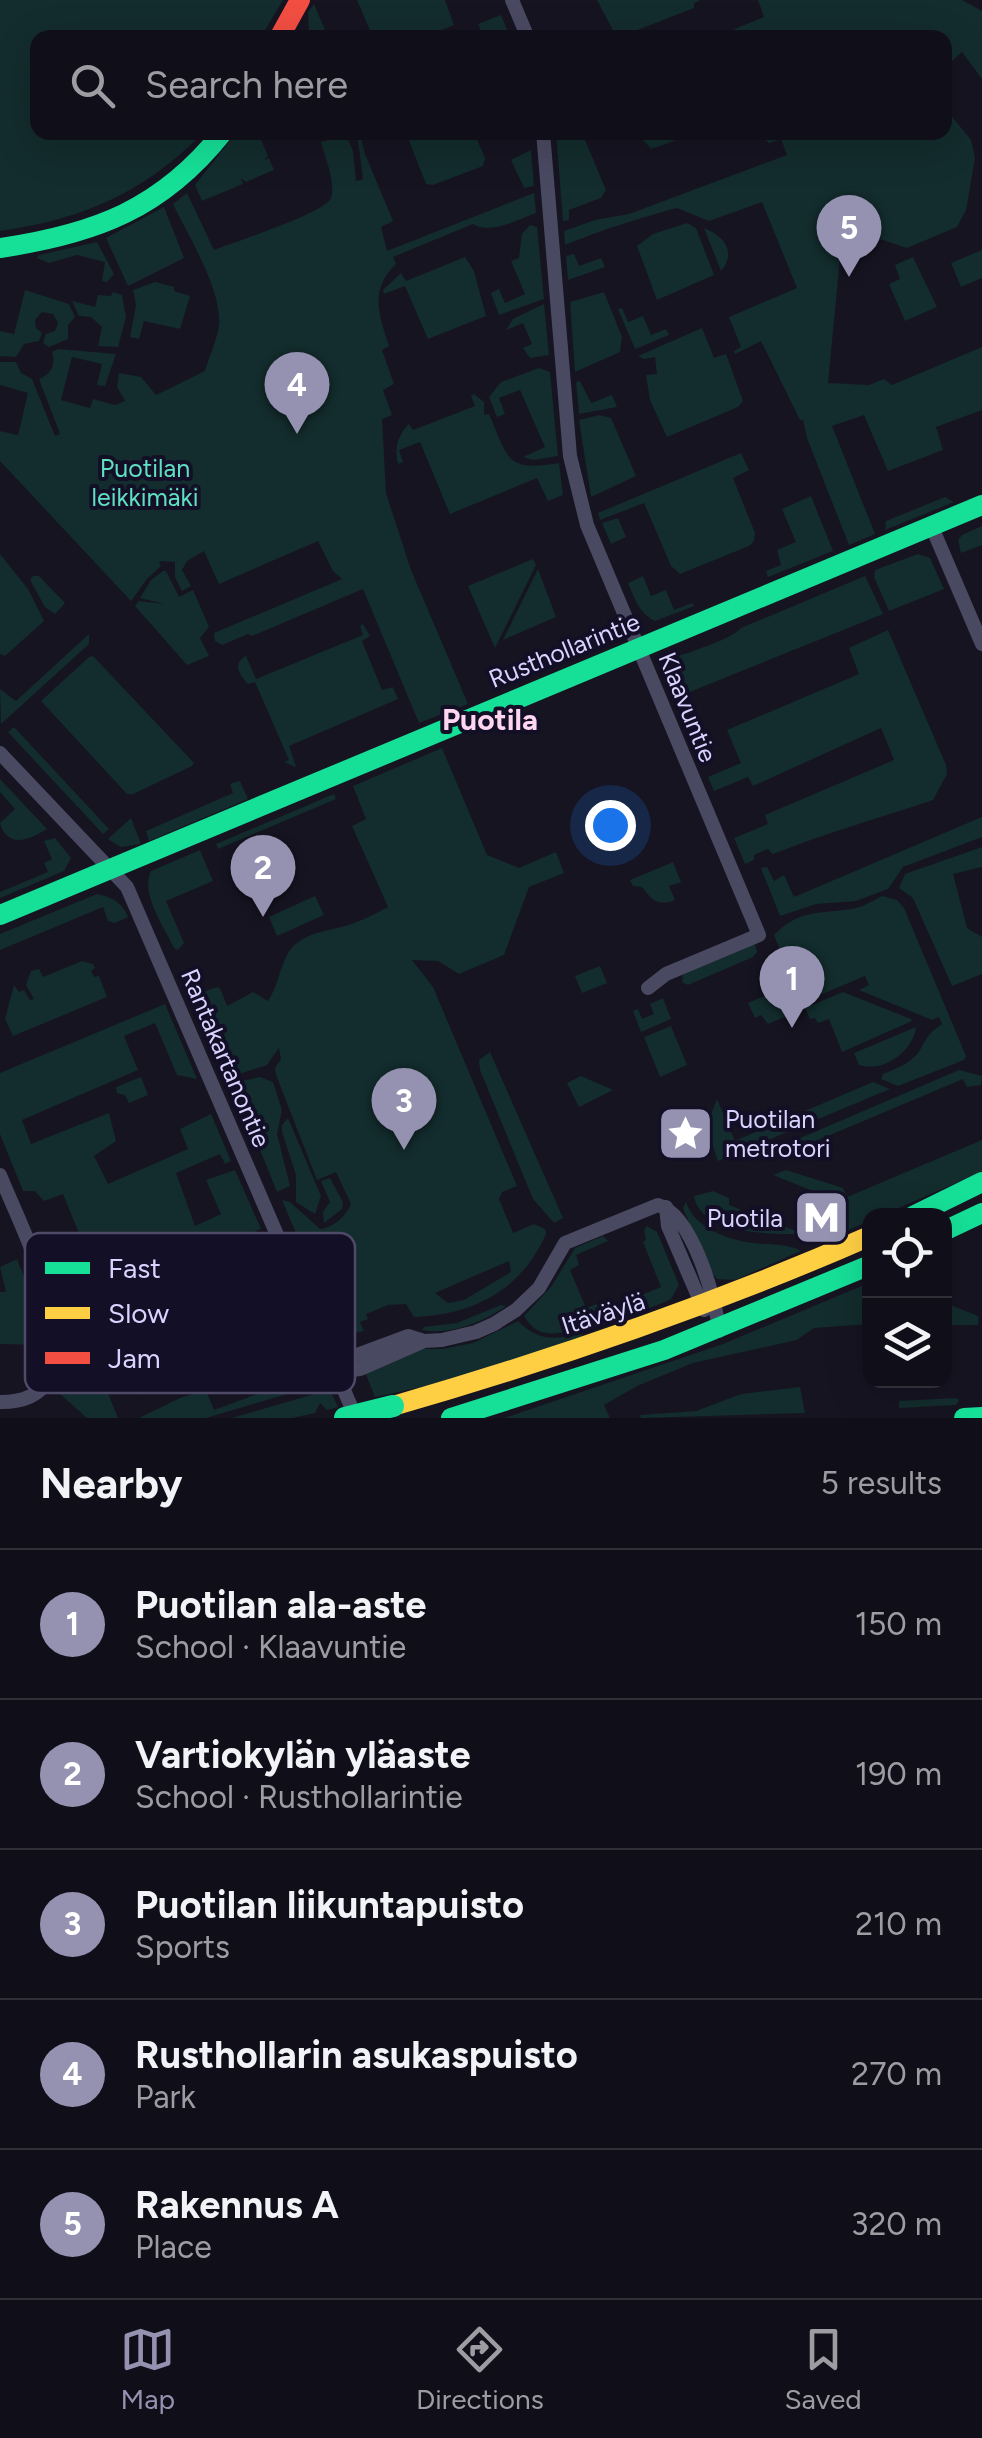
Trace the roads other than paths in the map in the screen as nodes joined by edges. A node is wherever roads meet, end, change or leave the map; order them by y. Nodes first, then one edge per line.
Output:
1 (300, 0) edge
2 (512, 0) edge
3 (283, 30) edge
4 (525, 30) edge
5 (216, 140) edge
6 (544, 140) edge
7 (0, 248) edge
8 (982, 505) edge
9 (931, 525) junction
10 (982, 644) edge
11 (640, 648) junction
12 (0, 753) edge
13 (110, 869) junction
14 (0, 914) edge
15 (648, 988) dead end
16 (0, 1175) edge
17 (982, 1182) edge
18 (929, 1208) edge
19 (982, 1213) edge
20 (952, 1227) edge
21 (276, 1233) edge
22 (25, 1238) edge
23 (862, 1239) edge
24 (862, 1269) edge
25 (709, 1305) junction
26 (719, 1331) junction
27 (355, 1370) edge
28 (34, 1393) edge
29 (345, 1393) edge
30 (0, 1402) edge
31 (982, 1416) edge
32 (345, 1418) edge
33 (356, 1418) edge
34 (452, 1418) edge
35 (964, 1418) edge

1 - 3 main road
2 - 4 street
5 - 7 main road
6 - 11 street, Klaavuntie
8 - 9 main road, Rusthollarintie
9 - 10 street
9 - 11 main road, Rusthollarintie
11 - 13 main road, Rusthollarintie
11 - 15 street, Klaavuntie
12 - 13 street, Rantakartanontie
13 - 14 main road, Rusthollarintie
13 - 21 street, Rantakartanontie
16 - 22 street
17 - 18 main road
19 - 20 main road
23 - 25 main road, Itäväylä
24 - 26 main road
25 - 26 street
25 - 27 street
25 - 32 main road, Itäväylä, bridge
26 - 34 main road
28 - 30 street
29 - 33 street, Rantakartanontie
31 - 35 main road

